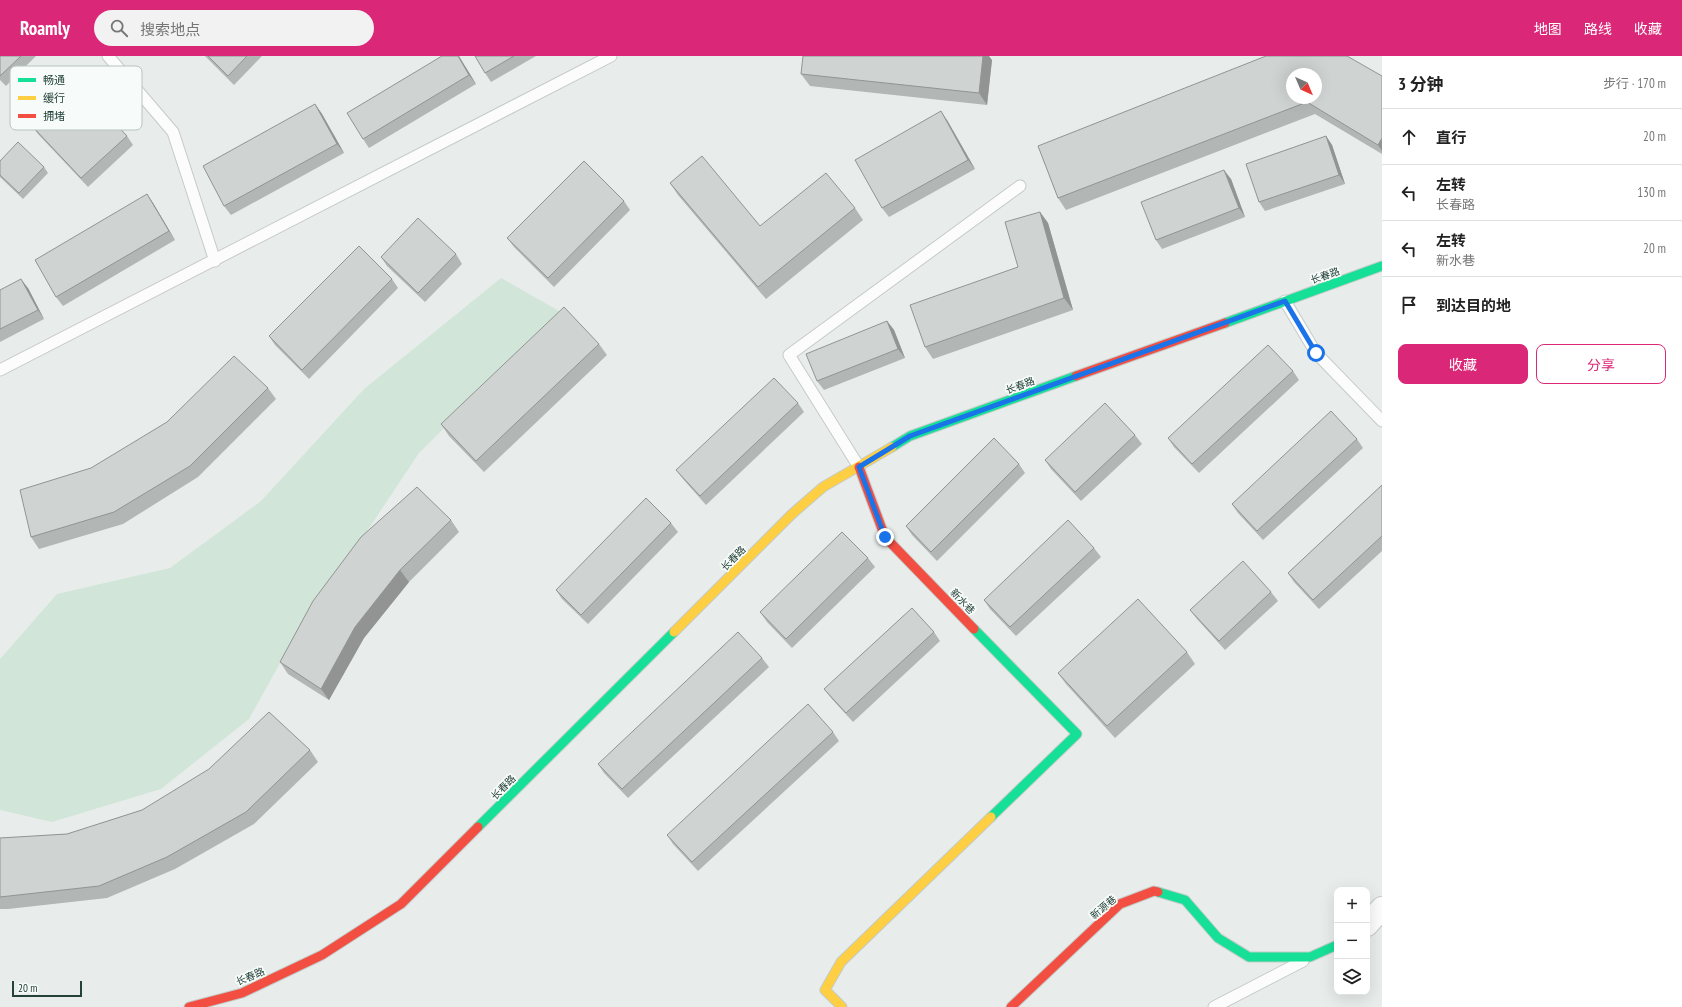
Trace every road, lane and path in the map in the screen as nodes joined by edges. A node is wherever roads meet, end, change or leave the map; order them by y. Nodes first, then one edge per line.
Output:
1 (108, 56) edge
2 (611, 56) edge
3 (117, 66) edge
4 (142, 96) edge
5 (1020, 186) dead end
6 (215, 261) junction
7 (1382, 266) edge
8 (1285, 301) junction
9 (0, 370) edge
10 (1382, 421) edge
11 (859, 467) junction
12 (1382, 908) edge
13 (1369, 923) edge
14 (1334, 946) edge
15 (1310, 957) junction
16 (189, 1007) edge
17 (842, 1007) edge
18 (1011, 1007) edge
19 (1214, 1007) edge

1 - 3 lane
2 - 6 lane
4 - 6 lane
5 - 11 lane
6 - 9 lane
7 - 8 main road, 长春路
8 - 10 lane
8 - 11 main road, 长春路
11 - 16 main road, 长春路
11 - 17 main road, 新水巷
12 - 13 street
14 - 15 main road
15 - 18 main road, 新源巷
15 - 19 lane

